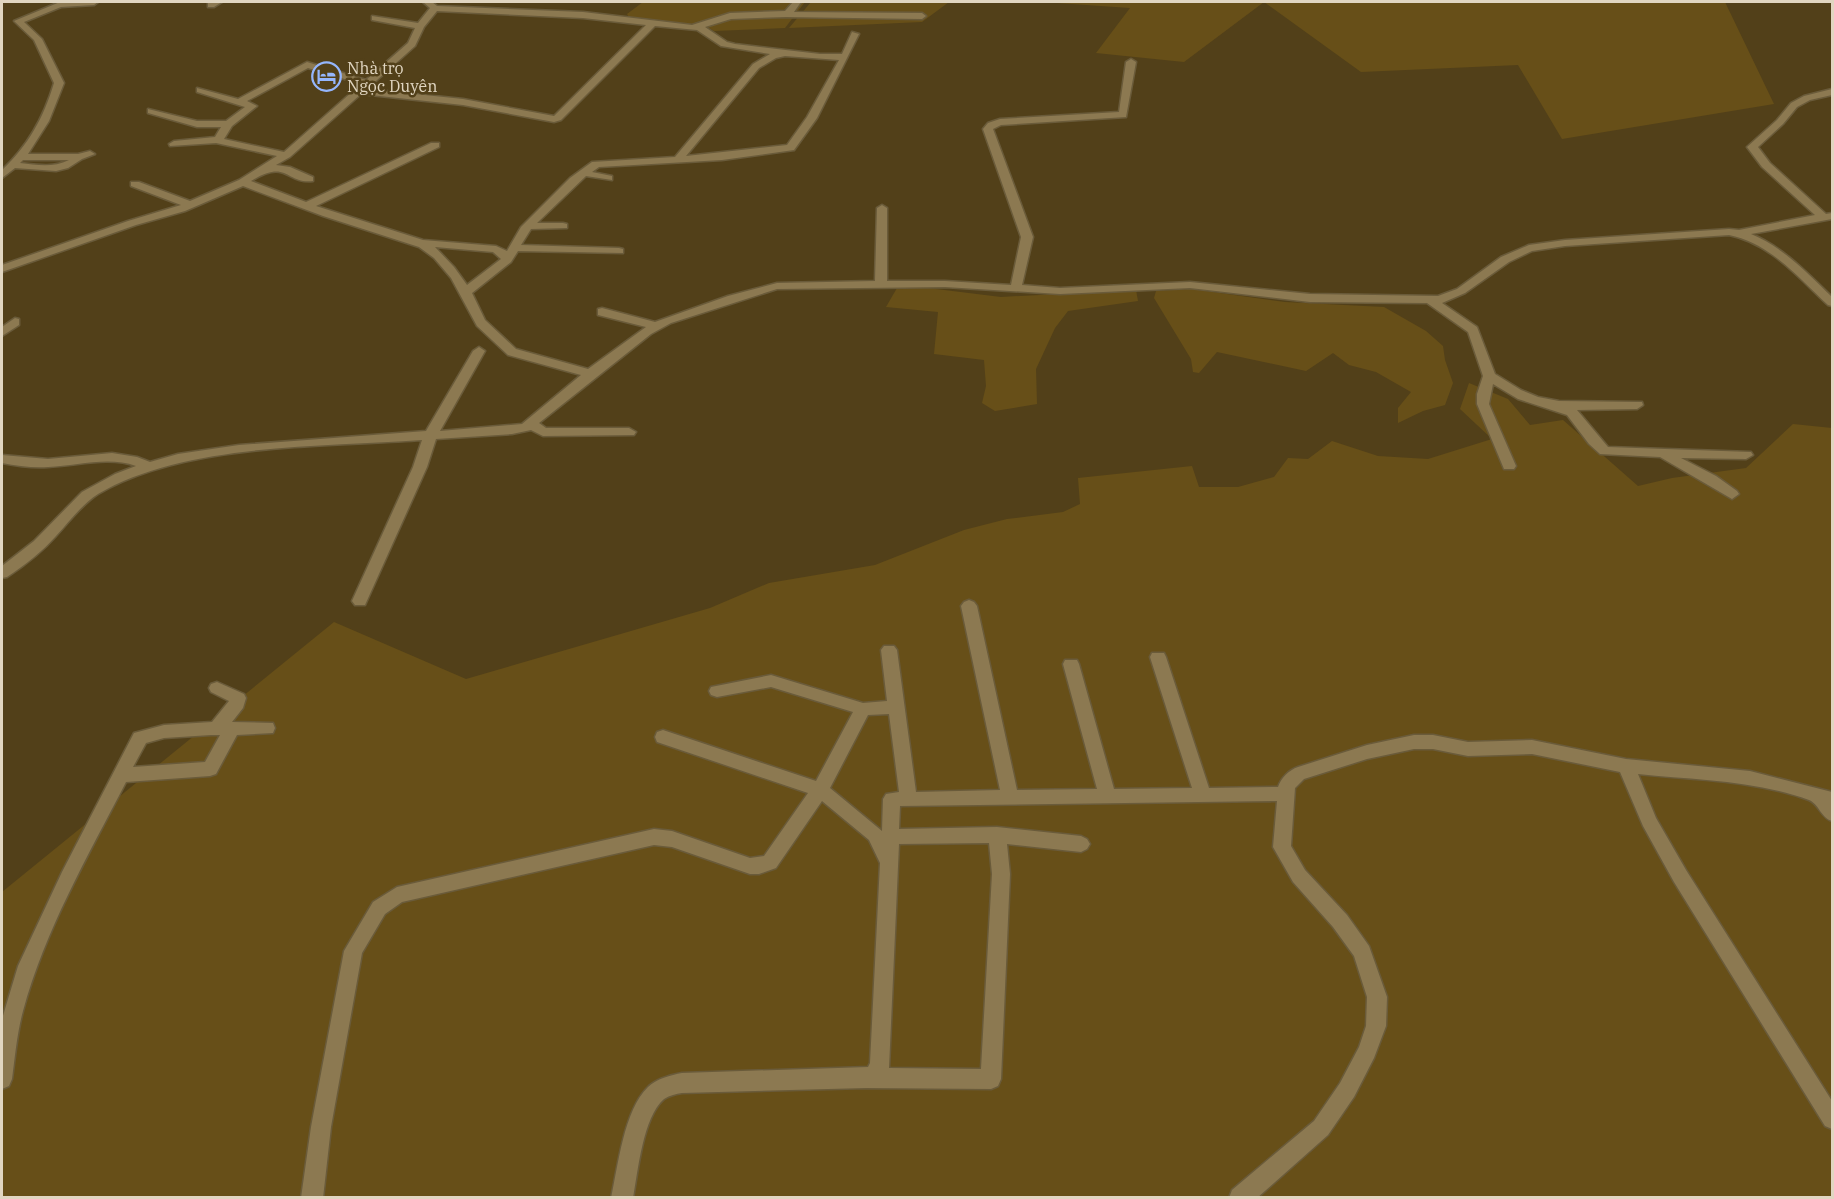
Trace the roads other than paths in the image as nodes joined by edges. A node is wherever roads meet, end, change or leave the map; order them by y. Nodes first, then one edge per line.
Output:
1 (94, 2) edge
2 (797, 2) edge
3 (431, 5) edge
4 (783, 14) junction
5 (922, 16) dead end
6 (375, 18) dead end
7 (653, 23) junction
8 (420, 26) junction
9 (699, 27) junction
10 (855, 34) dead end
11 (799, 55) junction
12 (845, 57) junction
13 (1131, 62) dead end
14 (364, 87) junction
15 (200, 90) dead end
16 (1833, 92) edge
17 (241, 101) junction
18 (151, 111) dead end
19 (228, 124) junction
20 (218, 140) junction
21 (174, 144) dead end
22 (435, 145) dead end
23 (90, 154) dead end
24 (286, 155) junction
25 (78, 156) junction
26 (21, 157) junction
27 (678, 159) junction
28 (13, 165) junction
29 (266, 168) junction
30 (584, 172) junction
31 (2, 175) edge
32 (608, 178) dead end
33 (309, 179) dead end
34 (243, 182) junction
35 (135, 184) dead end
36 (191, 206) junction
37 (307, 206) junction
38 (882, 208) dead end
39 (1828, 216) edge
40 (528, 226) junction
41 (563, 226) dead end
42 (1743, 232) junction
43 (420, 243) junction
44 (514, 248) junction
45 (619, 251) dead end
46 (507, 260) junction
47 (2, 268) edge
48 (881, 283) junction
49 (1016, 288) junction
50 (465, 292) junction
51 (1430, 300) junction
52 (1833, 303) edge
53 (602, 312) dead end
54 (15, 322) dead end
55 (656, 326) junction
56 (2, 332) edge
57 (479, 351) dead end
58 (590, 374) junction
59 (1489, 376) junction
60 (1548, 402) junction
61 (1637, 405) dead end
62 (531, 423) junction
63 (629, 432) dead end
64 (430, 436) junction
65 (1662, 454) junction
66 (1746, 455) dead end
67 (2, 459) edge
68 (148, 466) junction
69 (1509, 466) dead end
70 (1733, 490) dead end
71 (2, 573) edge
72 (360, 601) dead end
73 (969, 606) dead end
74 (889, 650) dead end
75 (1158, 657) dead end
76 (1071, 664) dead end
77 (218, 688) dead end
78 (717, 691) dead end
79 (896, 707) junction
80 (863, 709) junction
81 (267, 728) dead end
82 (223, 730) junction
83 (663, 737) dead end
84 (1626, 766) junction
85 (120, 775) junction
86 (820, 790) junction
87 (1287, 794) junction
88 (1203, 795) junction
89 (1107, 796) junction
90 (1825, 797) edge
91 (1010, 798) junction
92 (908, 799) junction
93 (1833, 814) edge
94 (997, 835) junction
95 (890, 837) junction
96 (1081, 844) dead end
97 (890, 862) junction
98 (866, 1078) junction
99 (2, 1079) edge
100 (1833, 1119) edge
101 (312, 1197) edge
102 (622, 1197) edge
103 (1240, 1197) edge

1 - 26 street
2 - 4 street
3 - 7 street
3 - 8 street
4 - 5 street
4 - 9 street
6 - 8 street
7 - 9 street
7 - 14 street
8 - 14 street
9 - 11 street
10 - 12 street
11 - 12 street
11 - 27 street
12 - 27 street
13 - 49 street
14 - 17 street
14 - 24 street
15 - 17 street
16 - 39 street
17 - 19 street
18 - 19 street
19 - 20 street
20 - 21 street
20 - 24 street
22 - 37 street
23 - 25 street
24 - 29 street
25 - 26 street
25 - 28 street
26 - 28 street
27 - 30 street
28 - 31 street
29 - 33 street
29 - 34 street
30 - 32 street
30 - 40 street
34 - 36 street
34 - 37 street
35 - 36 street
36 - 47 street
37 - 43 street
38 - 48 street
39 - 42 street
40 - 41 street
40 - 44 street
42 - 51 street
42 - 52 street
43 - 46 street
43 - 50 street
44 - 45 street
44 - 46 street
46 - 50 street
48 - 49 street
48 - 55 street
49 - 51 street
50 - 58 street
51 - 59 street
53 - 55 street
54 - 56 street
55 - 58 street
57 - 64 street
58 - 62 street
59 - 60 street
59 - 69 street
60 - 61 street
60 - 65 street
62 - 63 street
62 - 64 street
64 - 68 street
64 - 72 street
65 - 66 street
65 - 70 street
67 - 68 street
68 - 71 street
73 - 91 street
74 - 79 street
75 - 88 street
76 - 89 street
77 - 82 street
78 - 80 street
79 - 80 street
79 - 92 street
80 - 86 street
81 - 82 street
82 - 85 street
82 - 85 street
83 - 86 street
84 - 87 street
84 - 90 street
84 - 100 street
85 - 99 street
86 - 97 street
86 - 101 street
87 - 88 street
87 - 103 street
88 - 89 street
89 - 91 street
90 - 93 street
91 - 92 street
92 - 95 street
94 - 95 street
94 - 96 street
94 - 98 street
95 - 97 street
97 - 98 street
98 - 102 street

